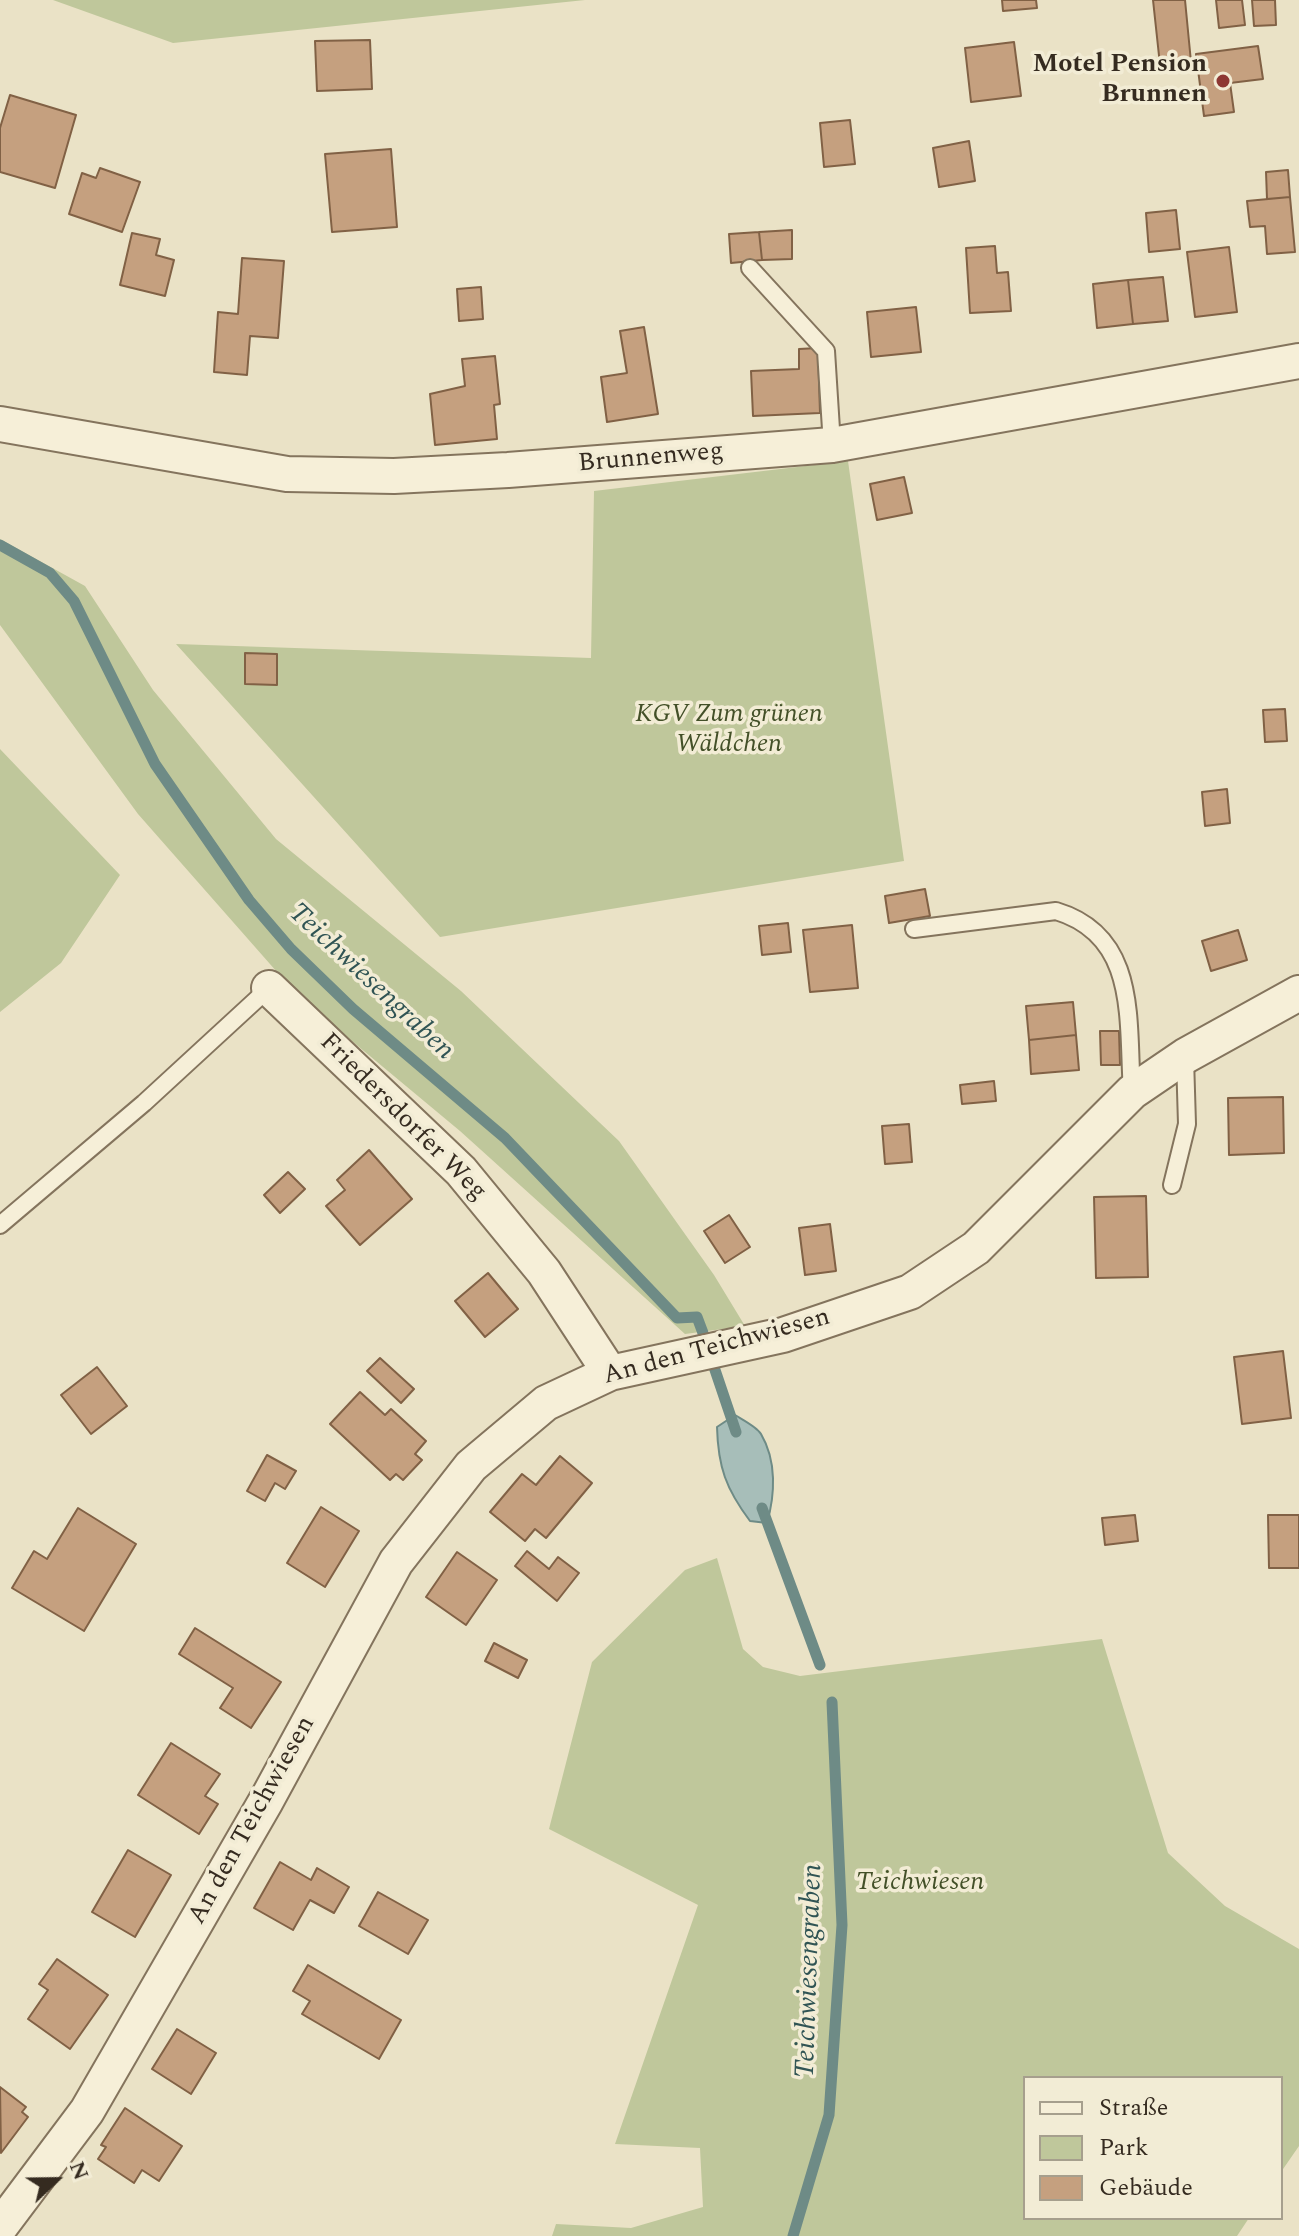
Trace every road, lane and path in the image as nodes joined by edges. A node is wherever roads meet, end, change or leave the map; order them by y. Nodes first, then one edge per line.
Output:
1 (750, 268) dead end
2 (1299, 361) edge
3 (0, 424) edge
4 (832, 445) junction
5 (914, 929) dead end
6 (269, 988) joint
7 (1299, 993) edge
8 (1185, 1056) junction
9 (1132, 1092) junction
10 (1172, 1185) dead end
11 (0, 1225) edge
12 (610, 1373) junction
13 (0, 2227) edge

1 - 4 lane
2 - 4 street, Brunnenweg
3 - 4 street, Brunnenweg
5 - 9 lane
6 - 11 lane
6 - 12 street, Friedersdorfer Weg
7 - 8 street, An den Teichwiesen
8 - 9 street, An den Teichwiesen
8 - 10 lane
9 - 12 street, An den Teichwiesen
12 - 13 street, An den Teichwiesen

